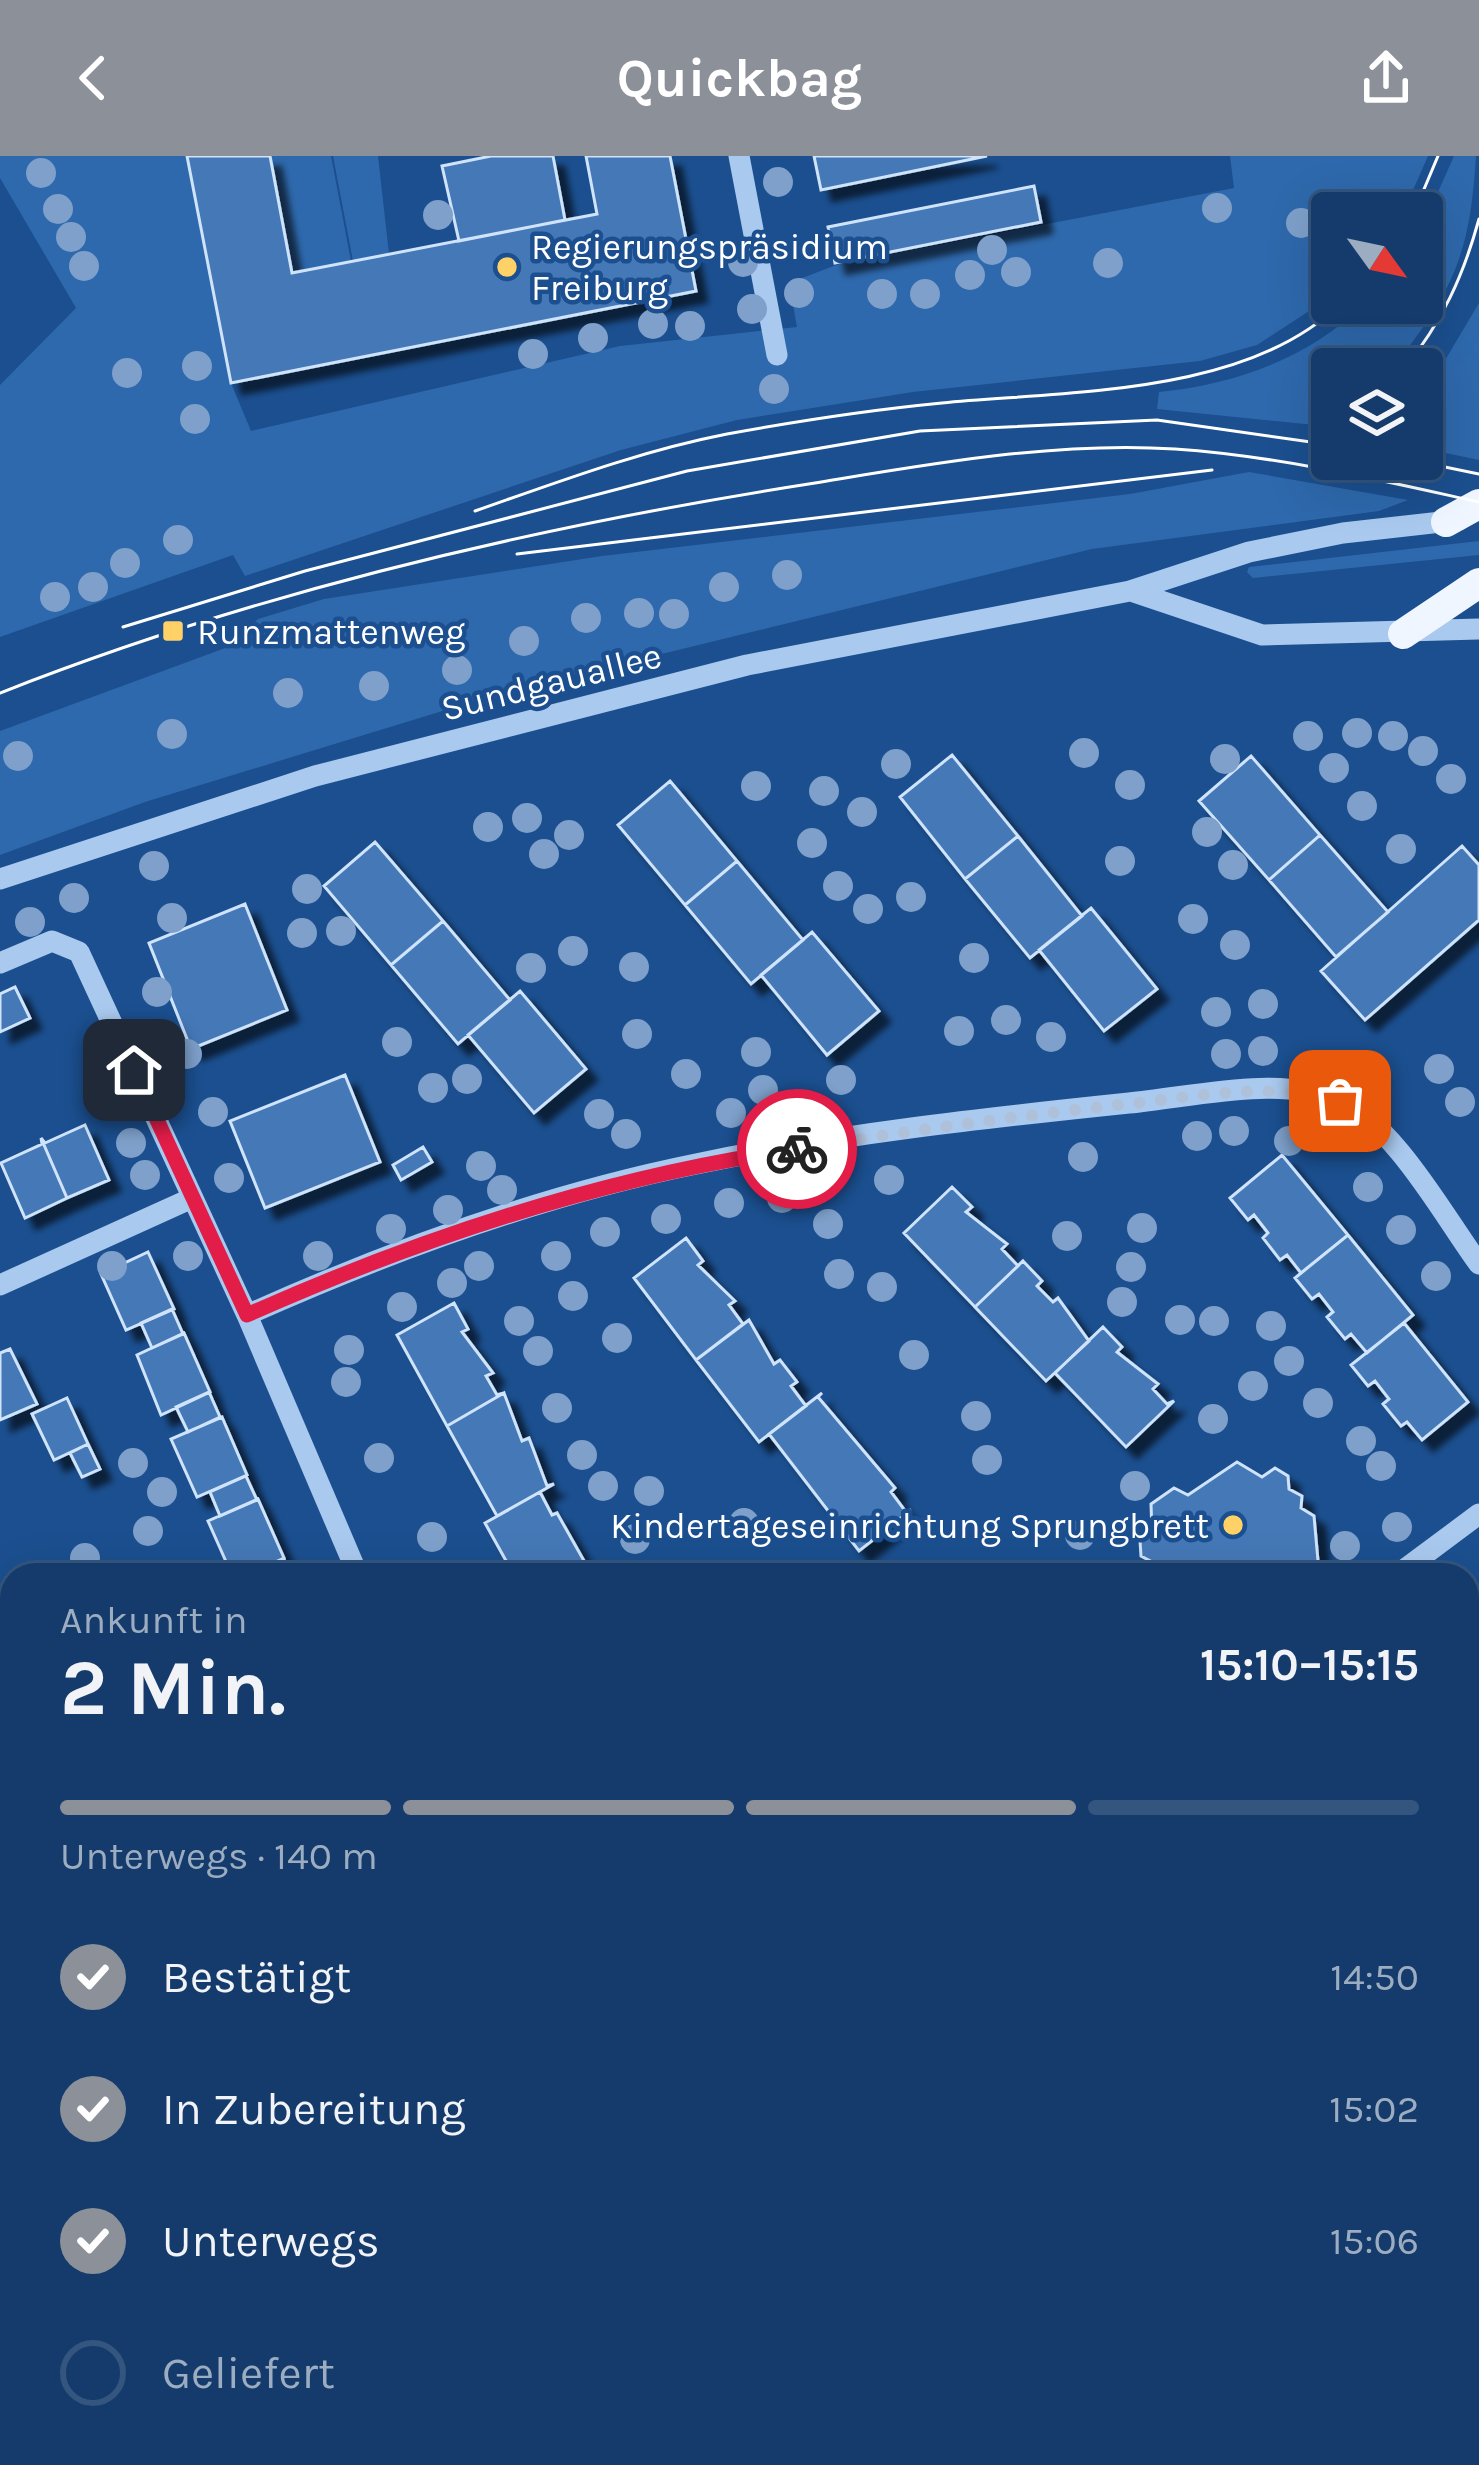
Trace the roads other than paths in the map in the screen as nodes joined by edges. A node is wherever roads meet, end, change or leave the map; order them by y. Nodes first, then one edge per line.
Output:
1 (739, 156) edge
2 (777, 355) dead end
3 (1479, 505) edge
4 (1479, 518) edge
5 (1446, 522) junction
6 (1479, 583) edge
7 (1130, 591) junction
8 (1479, 629) edge
9 (1403, 634) junction
10 (0, 879) edge
11 (0, 963) edge
12 (190, 1198) junction
13 (1479, 1264) edge
14 (0, 1285) edge
15 (247, 1315) junction
16 (1479, 1514) edge
17 (353, 1563) edge
18 (1413, 1563) edge

1 - 2 street
3 - 5 main road
4 - 5 street, Sundgauallee
5 - 7 street, Sundgauallee
6 - 9 main road
7 - 9 street, Sundgauallee
7 - 10 street, Sundgauallee
8 - 9 street, Sundgauallee
11 - 12 street
12 - 14 street
12 - 15 street
13 - 15 street
15 - 17 street
16 - 18 street

